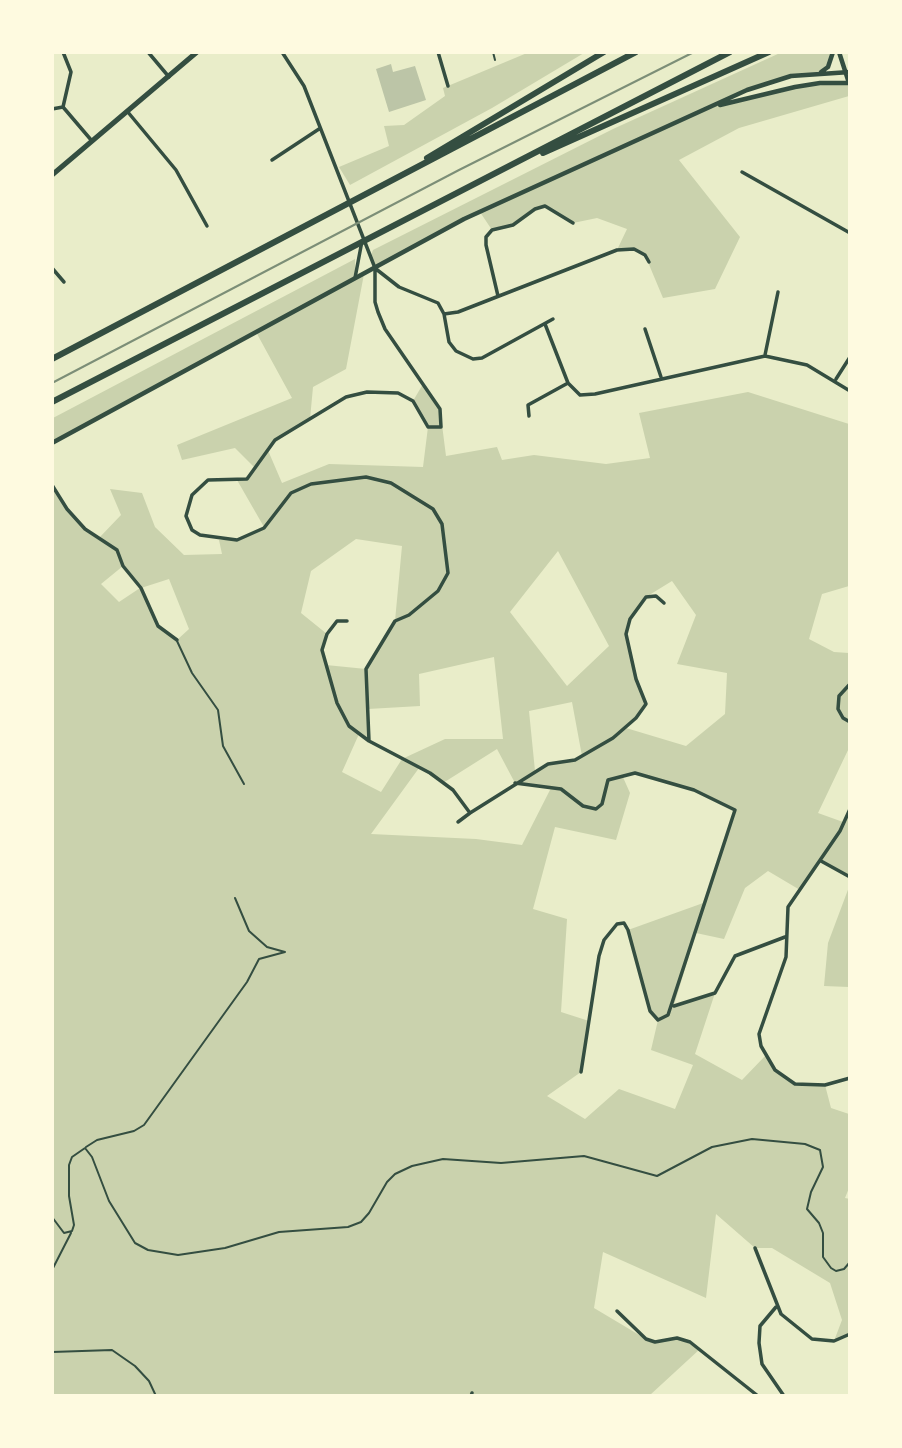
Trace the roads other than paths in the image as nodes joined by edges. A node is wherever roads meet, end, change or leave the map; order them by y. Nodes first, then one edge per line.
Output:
1 (63, 52) edge
2 (148, 52) edge
3 (197, 52) edge
4 (282, 52) edge
5 (438, 52) edge
6 (493, 52) edge
7 (604, 52) edge
8 (636, 52) edge
9 (730, 52) edge
10 (769, 52) edge
11 (833, 52) edge
12 (839, 52) edge
13 (495, 60) dead end
14 (821, 72) junction
15 (848, 72) edge
16 (169, 77) junction
17 (849, 84) edge
18 (448, 86) dead end
19 (63, 107) junction
20 (52, 109) edge
21 (707, 109) junction
22 (127, 111) junction
23 (319, 129) junction
24 (92, 141) junction
25 (272, 160) dead end
26 (502, 170) junction
27 (742, 172) dead end
28 (52, 175) edge
29 (374, 190) junction
30 (573, 223) dead end
31 (207, 226) dead end
32 (849, 233) edge
33 (362, 239) junction
34 (649, 262) dead end
35 (52, 268) edge
36 (375, 268) junction
37 (355, 278) junction
38 (64, 282) dead end
39 (778, 292) dead end
40 (498, 296) junction
41 (444, 314) junction
42 (553, 319) dead end
43 (545, 324) junction
44 (645, 329) dead end
45 (765, 356) junction
46 (849, 357) edge
47 (52, 359) edge
48 (662, 378) junction
49 (836, 380) junction
50 (568, 383) junction
51 (849, 391) edge
52 (52, 402) edge
53 (529, 416) dead end
54 (52, 443) edge
55 (52, 485) edge
56 (664, 603) dead end
57 (347, 621) dead end
58 (177, 640) joint
59 (849, 684) edge
60 (849, 722) edge
61 (369, 741) junction
62 (515, 783) junction
63 (243, 784) dead end
64 (849, 808) edge
65 (470, 813) junction
66 (458, 822) dead end
67 (821, 861) junction
68 (849, 877) edge
69 (785, 936) junction
70 (674, 1006) junction
71 (580, 1072) dead end
72 (849, 1078) edge
73 (755, 1248) dead end
74 (776, 1307) junction
75 (617, 1311) dead end
76 (849, 1335) edge
77 (758, 1395) edge
78 (784, 1395) edge

1 - 19 street
2 - 16 street
3 - 16 main road
4 - 23 street
5 - 18 street
6 - 13 lane
7 - 29 highway
8 - 29 highway
9 - 26 highway
10 - 26 highway
11 - 14 street
12 - 15 street
14 - 15 street
14 - 21 street
15 - 17 street
16 - 22 main road
17 - 21 street
19 - 20 street
19 - 24 street
21 - 36 street
22 - 24 main road
22 - 31 street
23 - 25 street
23 - 33 street
24 - 28 main road
26 - 52 highway
27 - 32 street
29 - 47 highway
30 - 40 street
33 - 36 street
33 - 37 street
34 - 40 street
35 - 38 street
36 - 37 street
36 - 41 street
36 - 61 street
37 - 54 street
39 - 45 street
40 - 41 street
41 - 43 street
42 - 43 street
43 - 50 street
44 - 48 street
45 - 48 street
45 - 49 street
46 - 49 street
48 - 50 street
49 - 51 street
50 - 53 street
55 - 58 street
56 - 62 street
57 - 61 street
58 - 63 lane
59 - 60 street
61 - 65 street
62 - 65 street
62 - 70 street
64 - 67 street
65 - 66 street
67 - 68 street
67 - 69 street
69 - 70 street
69 - 72 street
70 - 71 street
73 - 74 street
74 - 76 street
74 - 78 street
75 - 77 street

